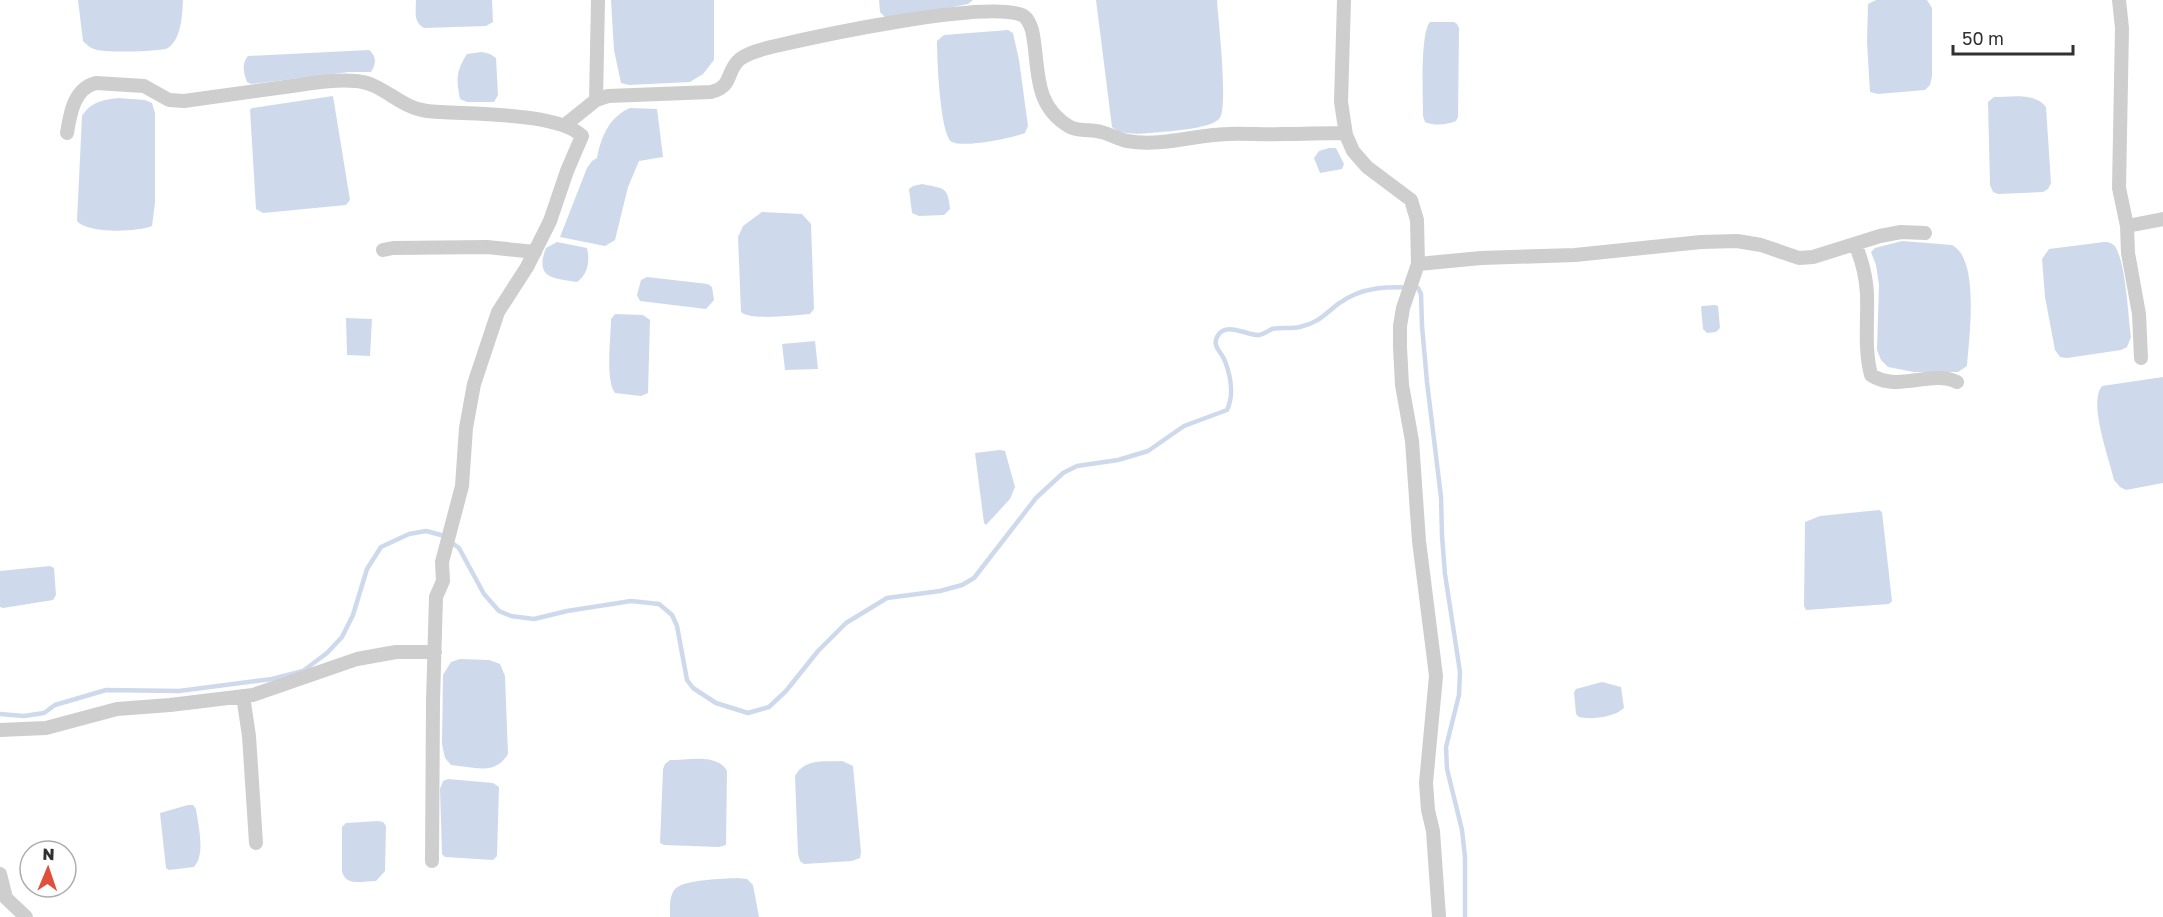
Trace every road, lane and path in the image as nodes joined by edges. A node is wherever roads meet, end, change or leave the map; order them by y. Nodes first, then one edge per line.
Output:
1 (598, 0) edge
2 (1344, 0) edge
3 (2121, 1) edge
4 (596, 100) junction
5 (566, 125) junction
6 (67, 133) dead end
7 (1345, 133) junction
8 (2163, 219) edge
9 (2127, 226) junction
10 (1925, 232) dead end
11 (1855, 244) junction
12 (383, 250) dead end
13 (535, 252) junction
14 (1416, 270) junction
15 (2141, 357) dead end
16 (1957, 382) dead end
17 (435, 652) junction
18 (243, 696) junction
19 (0, 730) edge
20 (256, 843) dead end
21 (432, 861) dead end
22 (0, 874) edge
23 (26, 917) edge
24 (1439, 917) edge

1 - 4 street
2 - 7 street
3 - 9 street
4 - 5 street
4 - 7 street
5 - 6 street
5 - 13 street
7 - 14 street
8 - 9 street
9 - 15 street
10 - 11 street
11 - 14 street
11 - 16 street
12 - 13 street
13 - 17 street
14 - 24 street
17 - 18 street
17 - 21 street
18 - 19 street
18 - 20 street
22 - 23 street

